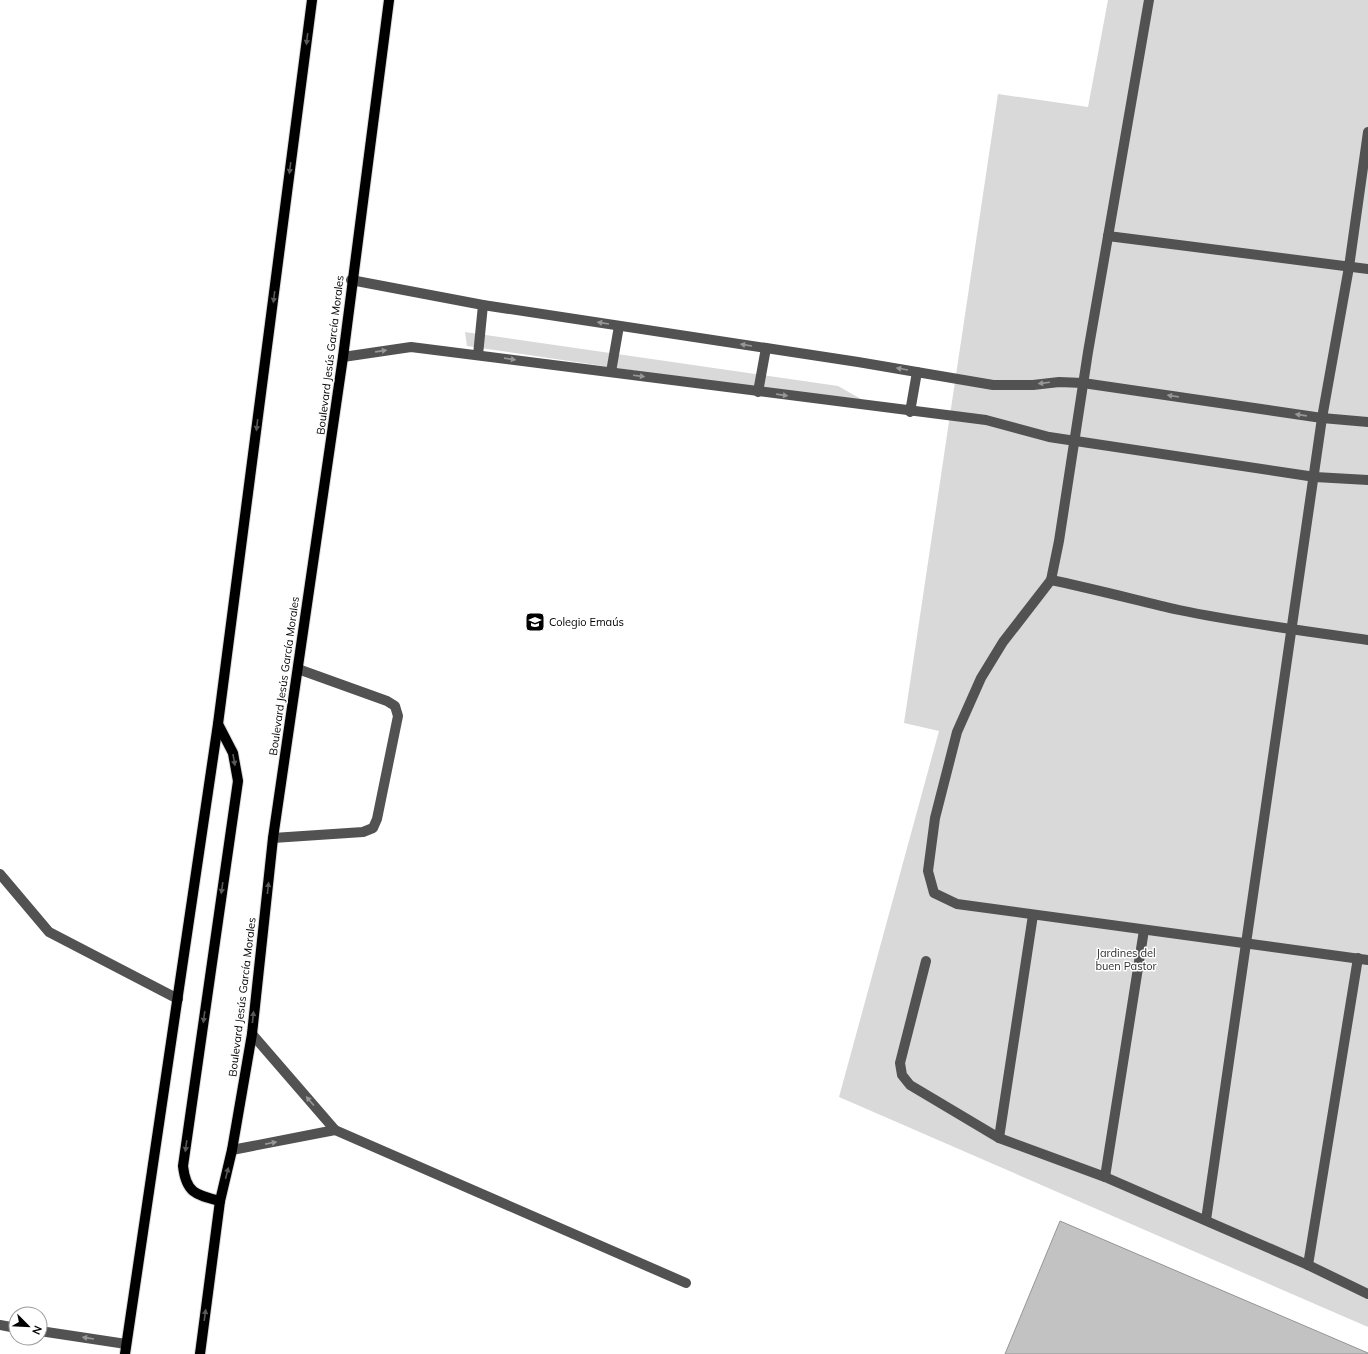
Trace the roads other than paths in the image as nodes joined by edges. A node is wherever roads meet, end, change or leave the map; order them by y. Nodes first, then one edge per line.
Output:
1 (312, 0) edge
2 (389, 0) edge
3 (1148, 0) edge
4 (1368, 132) edge
5 (1108, 236) junction
6 (1349, 267) junction
7 (1368, 269) edge
8 (351, 280) junction
9 (483, 305) junction
10 (619, 326) junction
11 (766, 348) junction
12 (478, 355) junction
13 (343, 357) junction
14 (611, 372) junction
15 (917, 372) junction
16 (1083, 383) junction
17 (758, 392) junction
18 (910, 412) junction
19 (1322, 418) junction
20 (1368, 422) edge
21 (1075, 441) junction
22 (1314, 477) junction
23 (1368, 480) edge
24 (1051, 580) junction
25 (1292, 629) junction
26 (1368, 640) edge
27 (298, 668) junction
28 (218, 724) junction
29 (273, 838) junction
30 (0, 874) edge
31 (1034, 915) junction
32 (1144, 930) junction
33 (1244, 943) junction
34 (1363, 959) edge
35 (926, 961) dead end
36 (178, 999) junction
37 (252, 1034) junction
38 (335, 1130) junction
39 (999, 1138) junction
40 (232, 1150) junction
41 (1106, 1177) junction
42 (220, 1201) junction
43 (1206, 1220) junction
44 (1308, 1265) junction
45 (686, 1283) dead end
46 (1368, 1294) edge
47 (48, 1333) edge
48 (126, 1349) edge
49 (200, 1354) edge

1 -> 28 main road
2 - 8 main road, Boulevard Jesús García Morales
3 - 5 lane
4 - 6 lane
5 - 6 lane
5 - 16 lane
6 - 7 lane
6 - 19 lane
8 - 9 lane
8 - 13 main road, Boulevard Jesús García Morales
10 -> 9 lane
9 - 12 lane
11 -> 10 lane
10 - 14 lane
15 -> 11 lane
11 - 17 lane
13 -> 12 lane
12 -> 14 lane
13 - 27 main road, Boulevard Jesús García Morales
14 -> 17 lane
16 -> 15 lane
15 - 18 lane
19 -> 16 lane
16 - 21 lane
17 -> 18 lane
18 - 21 lane
19 - 20 lane
19 - 22 lane
21 - 22 lane
21 - 24 lane
22 - 23 lane
22 - 25 lane
24 - 25 lane
24 - 31 lane
25 - 26 lane
25 - 33 lane
27 - 29 main road, Boulevard Jesús García Morales
27 - 29 lane
28 - 36 main road
28 -> 42 main road
37 -> 29 main road, Boulevard Jesús García Morales
30 - 36 lane
31 - 32 lane
31 - 39 lane
32 - 33 lane
32 - 41 lane
33 - 34 lane
33 - 43 lane
34 - 44 lane
35 - 39 lane
36 - 48 main road
38 -> 37 lane
37 - 40 main road, Boulevard Jesús García Morales
40 -> 38 lane
38 - 45 lane
39 - 41 lane
42 -> 40 main road, Boulevard Jesús García Morales
41 - 43 lane
49 -> 42 main road, Boulevard Jesús García Morales
43 - 44 lane
44 - 46 lane
48 -> 47 lane

